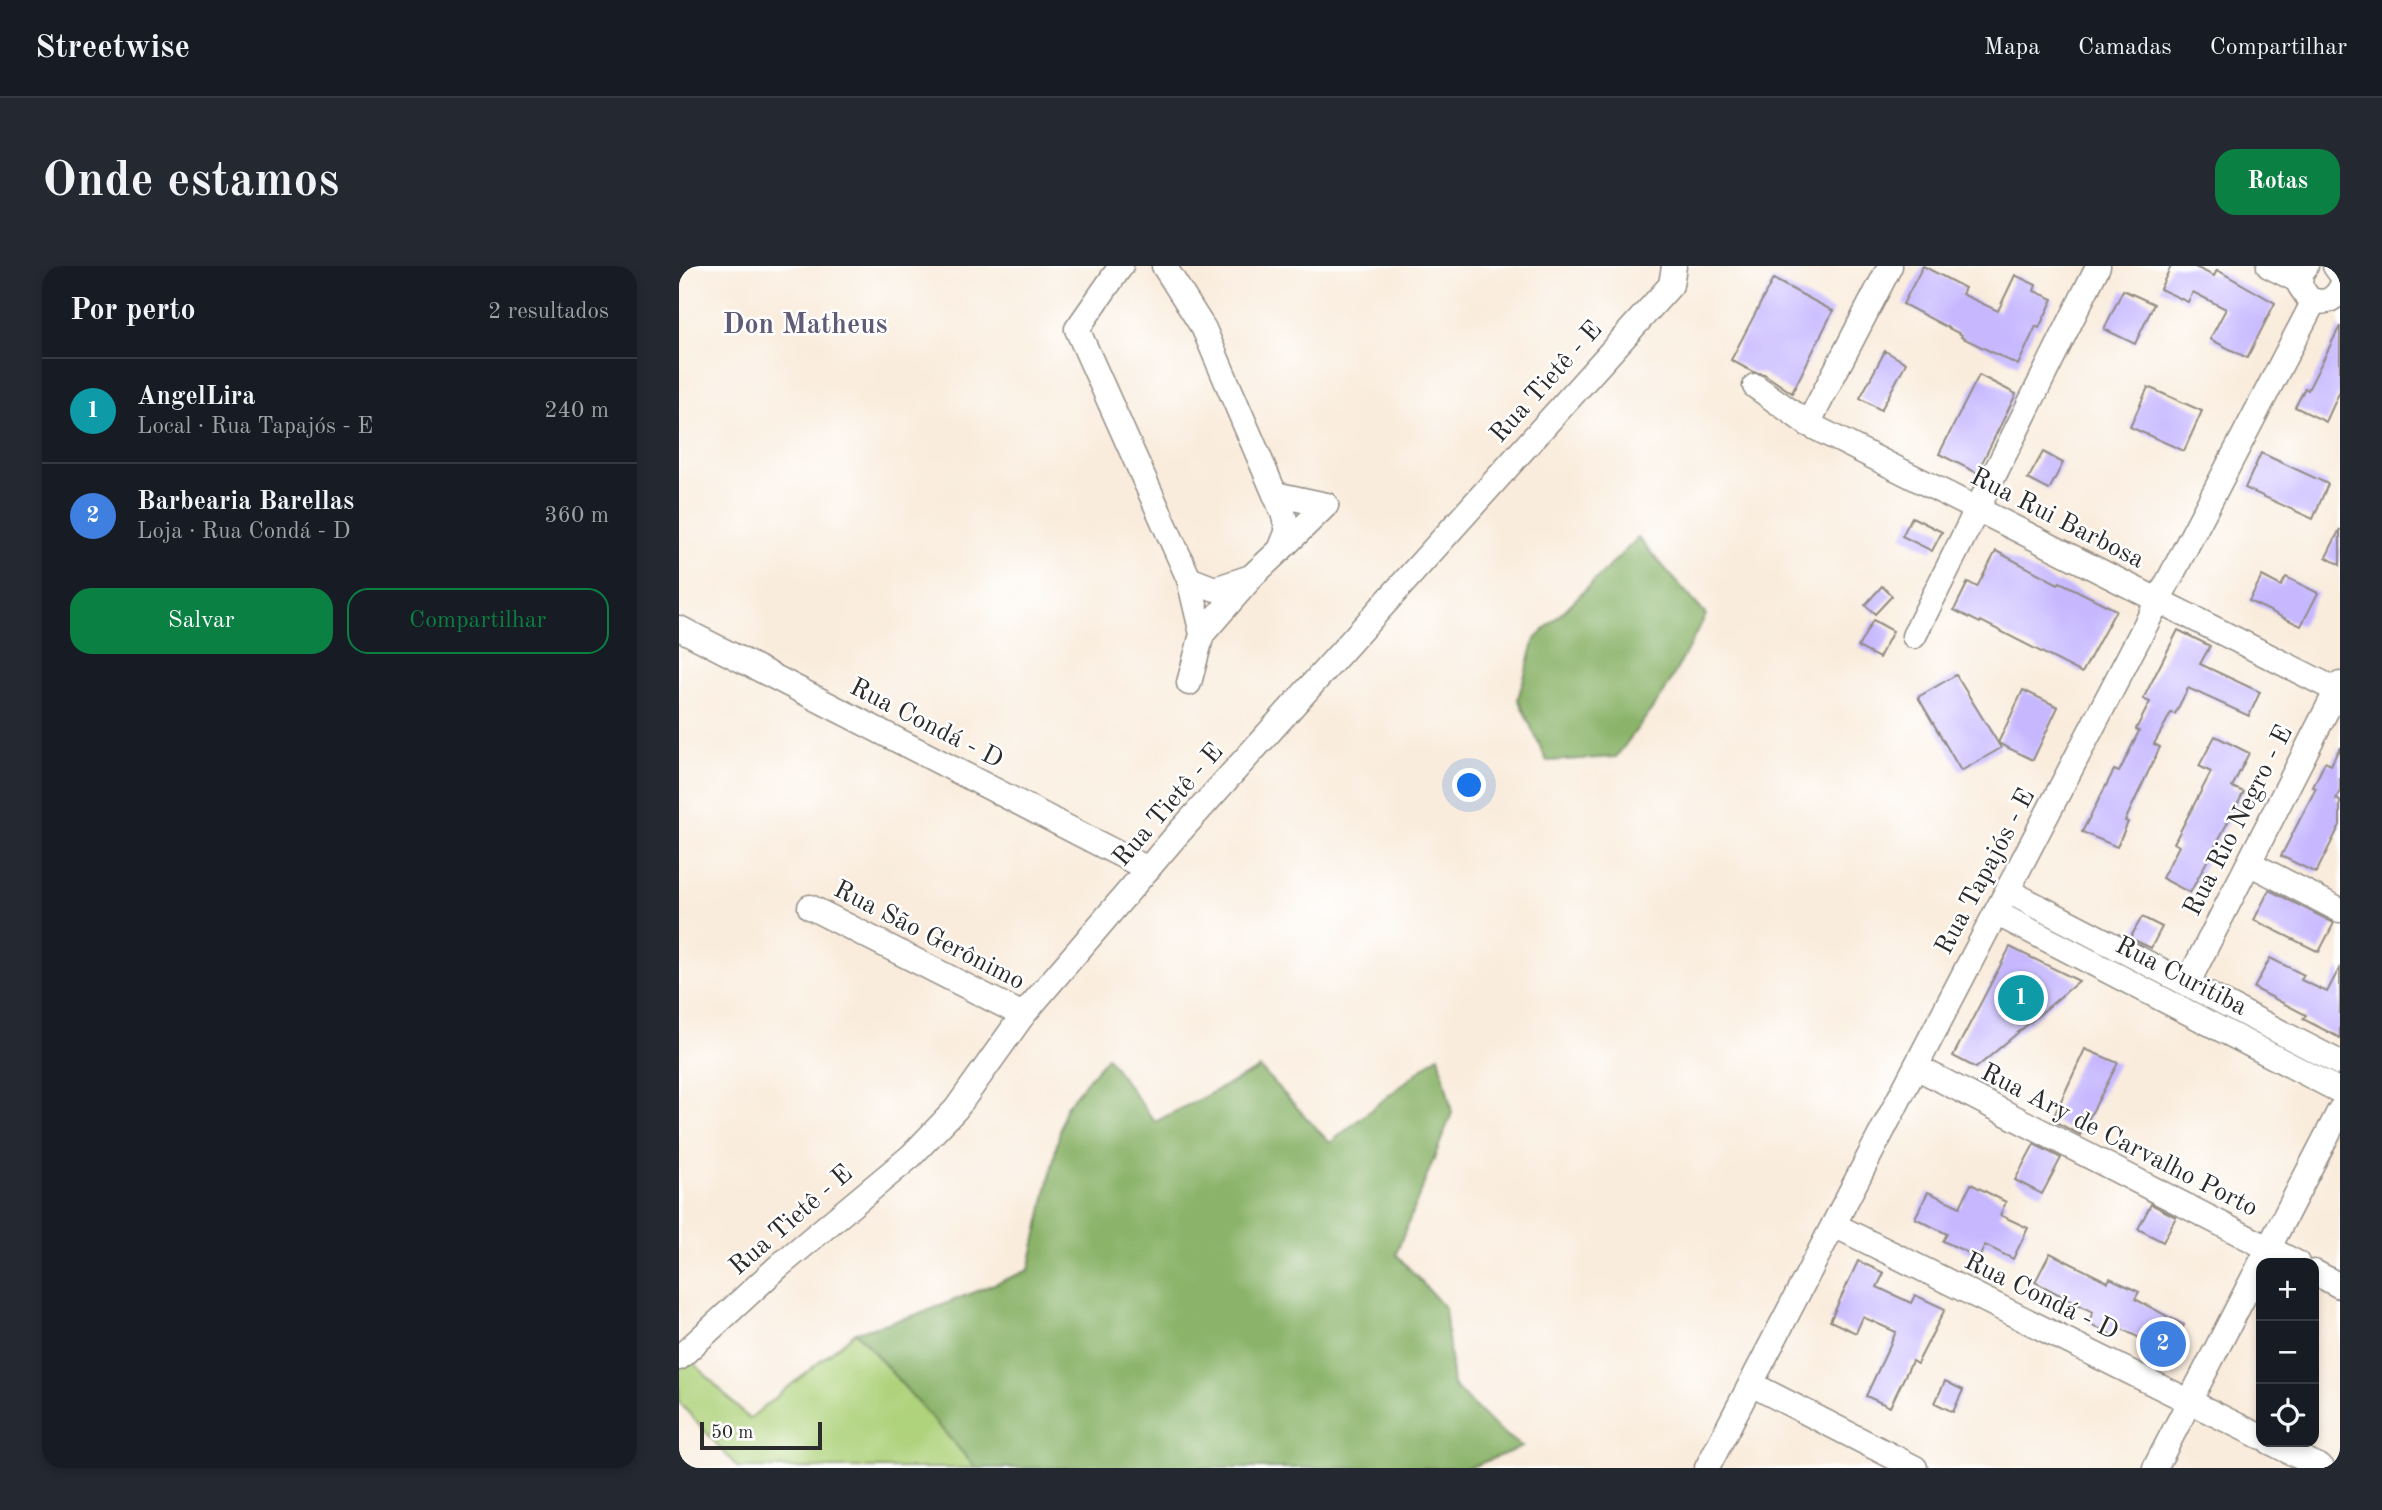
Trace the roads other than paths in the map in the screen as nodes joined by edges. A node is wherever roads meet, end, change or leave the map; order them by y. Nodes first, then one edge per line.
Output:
1 (1121, 266) edge
2 (1164, 266) edge
3 (1674, 266) edge
4 (1889, 266) edge
5 (2098, 266) edge
6 (2269, 266) edge
7 (2335, 266) edge
8 (2340, 273) edge
9 (2322, 290) edge
10 (1755, 386) dead end
11 (1808, 424) junction
12 (1275, 494) junction
13 (1978, 510) junction
14 (1280, 550) junction
15 (1251, 577) junction
16 (1189, 579) junction
17 (2159, 601) junction
18 (679, 628) edge
19 (1202, 634) junction
20 (1914, 636) dead end
21 (1189, 683) dead end
22 (2339, 688) edge
23 (2249, 863) junction
24 (1148, 869) junction
25 (2002, 902) junction
26 (810, 907) dead end
27 (2340, 910) edge
28 (2187, 984) junction
29 (1023, 1015) junction
30 (2340, 1063) edge
31 (1916, 1067) junction
32 (2340, 1091) edge
33 (2340, 1110) edge
34 (1834, 1225) junction
35 (2269, 1249) junction
36 (2287, 1258) edge
37 (2319, 1275) edge
38 (2340, 1286) edge
39 (679, 1358) edge
40 (1751, 1384) junction
41 (2190, 1401) junction
42 (2256, 1434) edge
43 (2280, 1447) edge
44 (1707, 1468) edge
45 (1915, 1468) edge
46 (2155, 1468) edge
47 (2322, 1468) edge

1 - 16 street
2 - 12 street
3 - 24 street, Rua Tietê - E
4 - 11 street
5 - 13 street
6 - 9 street
7 - 8 street
9 - 17 street, Rua Tapajós - E
10 - 11 street, Rua Rui Barbosa
11 - 13 street, Rua Rui Barbosa
12 - 14 street
12 - 14 street
13 - 17 street, Rua Rui Barbosa
13 - 20 street
14 - 15 street
15 - 16 street
15 - 19 street
16 - 19 street
17 - 22 street, Rua Rui Barbosa
17 - 25 street, Rua Tapajós - E
18 - 24 street, Rua Condá - D
19 - 21 street
22 - 23 street, Rua Rio Negro - E
23 - 27 street
23 - 28 street, Rua Rio Negro - E
24 - 29 street, Rua Tietê - E
25 - 28 street, Rua Curitiba
25 - 31 street, Rua Tapajós - E
25 - 32 street, Rua Curitiba
26 - 29 street, Rua São Gerônimo
28 - 30 street, Rua Curitiba
29 - 39 street, Rua Tietê - E
31 - 34 street, Rua Tapajós - E
31 - 35 street, Rua Ary de Carvalho Porto
33 - 35 street
34 - 40 street, Rua Tapajós - E
34 - 41 street, Rua Condá - D
35 - 36 street, Rua Ary de Carvalho Porto
35 - 41 street
37 - 38 street
40 - 44 street, Rua Tapajós - E
40 - 45 street
41 - 42 street, Rua Condá - D
41 - 46 street
43 - 47 street

